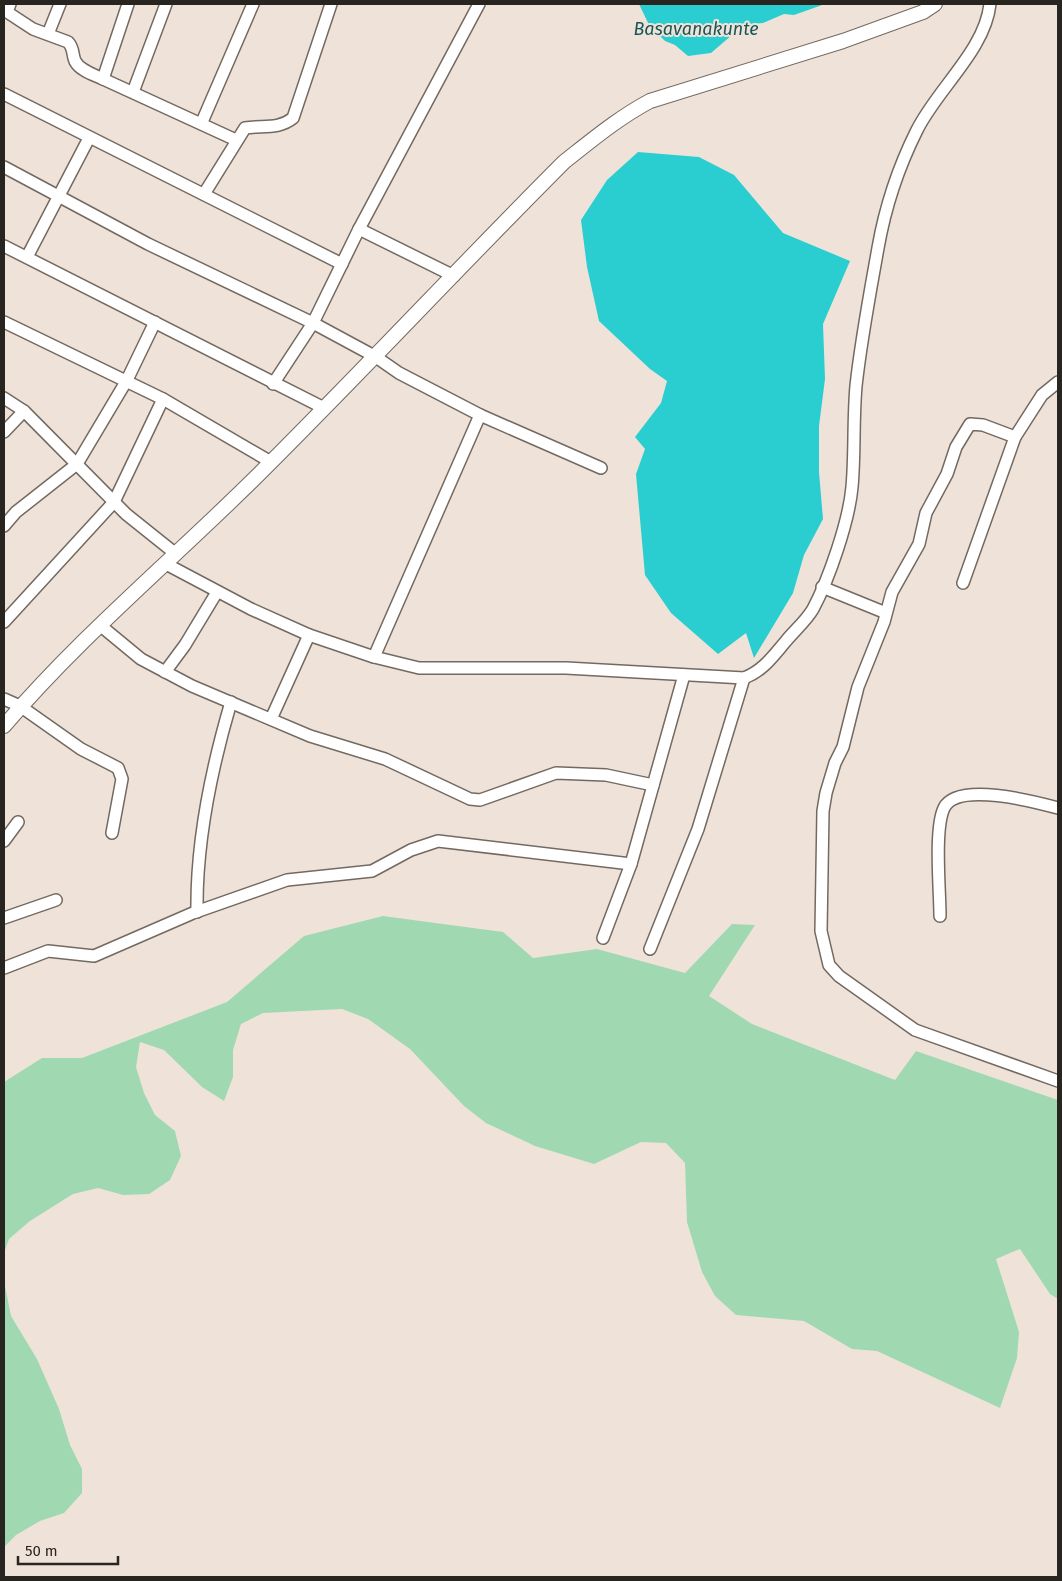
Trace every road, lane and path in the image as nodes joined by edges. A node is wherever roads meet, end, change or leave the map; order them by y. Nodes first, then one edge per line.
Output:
1 (60, 4) edge
2 (128, 4) edge
3 (166, 4) edge
4 (253, 4) edge
5 (331, 4) edge
6 (479, 4) edge
7 (934, 4) edge
8 (990, 4) edge
9 (7, 9) edge
10 (48, 34) junction
11 (104, 79) junction
12 (133, 92) junction
13 (4, 94) edge
14 (202, 122) junction
15 (90, 138) junction
16 (236, 140) junction
17 (4, 167) edge
18 (204, 194) junction
19 (60, 196) junction
20 (359, 229) junction
21 (4, 246) edge
22 (27, 257) junction
23 (342, 264) junction
24 (454, 276) junction
25 (4, 322) edge
26 (155, 322) junction
27 (313, 323) junction
28 (376, 356) junction
29 (127, 380) junction
30 (1058, 382) edge
31 (273, 384) junction
32 (4, 398) edge
33 (163, 399) junction
34 (324, 408) junction
35 (24, 410) junction
36 (480, 415) junction
37 (4, 432) edge
38 (1015, 438) junction
39 (270, 462) junction
40 (77, 464) junction
41 (600, 468) dead end
42 (114, 502) junction
43 (4, 526) edge
44 (176, 554) junction
45 (166, 564) junction
46 (963, 583) dead end
47 (822, 588) junction
48 (216, 592) junction
49 (886, 613) junction
50 (4, 622) edge
51 (101, 626) junction
52 (309, 635) junction
53 (374, 657) junction
54 (165, 672) junction
55 (684, 675) junction
56 (744, 678) junction
57 (4, 699) edge
58 (231, 702) junction
59 (20, 706) junction
60 (271, 719) junction
61 (4, 726) edge
62 (653, 785) junction
63 (1058, 808) edge
64 (18, 822) dead end
65 (112, 833) dead end
66 (4, 841) edge
67 (631, 864) junction
68 (56, 900) dead end
69 (198, 912) junction
70 (940, 916) dead end
71 (4, 918) edge
72 (603, 938) dead end
73 (650, 949) dead end
74 (4, 968) edge
75 (1058, 1081) edge

1 - 10 street
2 - 11 street
3 - 12 street
4 - 14 street
5 - 16 street
6 - 20 street
7 - 24 street
8 - 47 street
9 - 10 street
10 - 11 street
11 - 12 street
12 - 14 street
13 - 15 street
14 - 16 street
15 - 18 street
15 - 19 street
16 - 18 street
17 - 19 street
18 - 23 street
19 - 22 street
19 - 27 street
20 - 23 street
20 - 24 street
21 - 22 street
22 - 26 street
23 - 27 street
24 - 28 street
25 - 29 street
26 - 29 street
26 - 31 street
27 - 28 street
27 - 31 street
28 - 34 street
28 - 36 street
29 - 33 street
29 - 40 street
30 - 38 street
31 - 34 street
32 - 35 street
33 - 39 street
33 - 42 street
34 - 39 street
35 - 37 street
35 - 40 street
36 - 41 street
36 - 53 street
38 - 46 street
38 - 49 street
39 - 44 street
40 - 42 street
40 - 43 street
42 - 44 street
42 - 50 street
44 - 45 street
45 - 48 street
45 - 51 street
47 - 49 street
47 - 56 street
48 - 52 street
48 - 54 street
49 - 75 street
51 - 54 street
51 - 59 street
52 - 53 street
52 - 60 street
53 - 55 street
54 - 58 street
55 - 56 street
55 - 62 street
56 - 73 street
57 - 59 street
58 - 60 street
58 - 69 street
59 - 61 street
59 - 65 street
60 - 62 street
62 - 67 street
63 - 70 street
64 - 66 street
67 - 69 street
67 - 72 street
68 - 71 street
69 - 74 street

